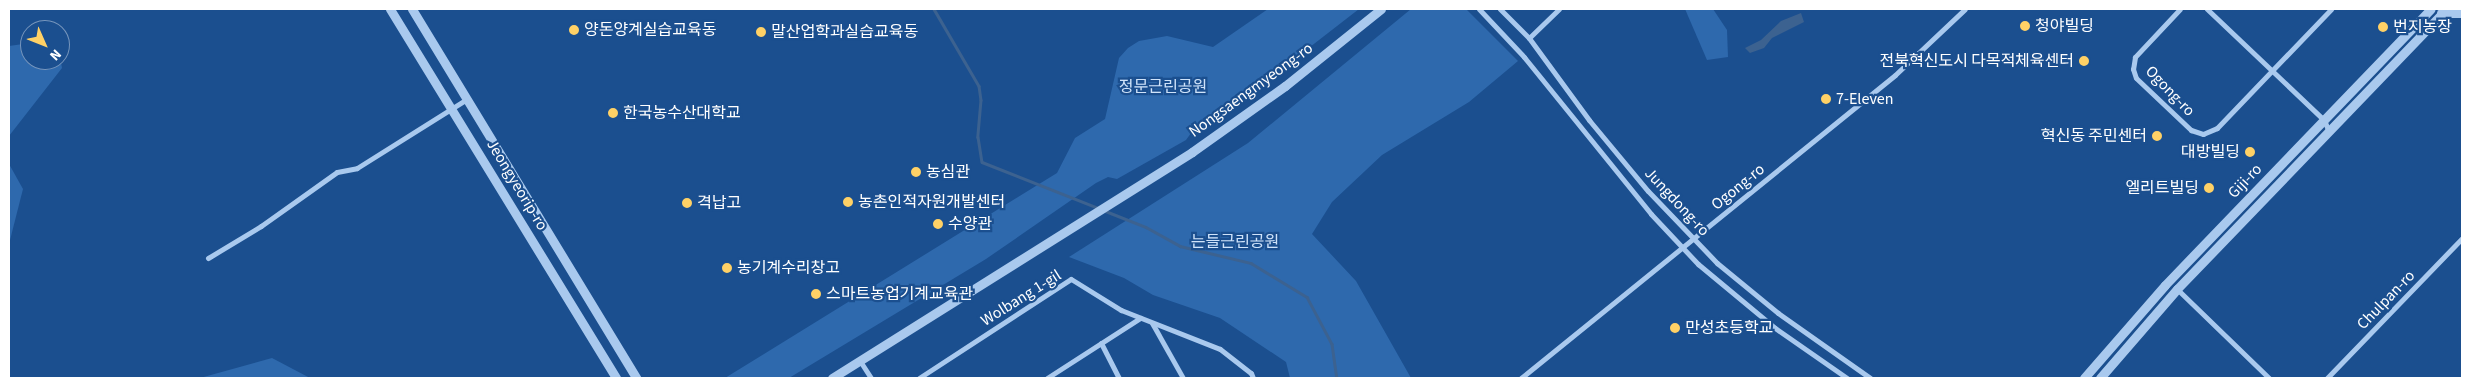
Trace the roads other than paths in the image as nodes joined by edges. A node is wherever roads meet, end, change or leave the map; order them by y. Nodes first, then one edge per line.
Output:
1 (412, 9) edge
2 (1386, 9) edge
3 (1479, 9) edge
4 (1500, 9) edge
5 (1559, 9) edge
6 (1965, 9) edge
7 (2180, 9) edge
8 (2208, 9) edge
9 (2331, 9) edge
10 (2431, 9) edge
11 (393, 10) edge
12 (1379, 11) edge
13 (2444, 11) edge
14 (2462, 13) edge
15 (1529, 38) junction
16 (2272, 70) junction
17 (468, 98) junction
18 (453, 108) junction
19 (2324, 120) junction
20 (2329, 133) junction
21 (2462, 238) edge
22 (1694, 239) junction
23 (1684, 248) junction
24 (208, 258) dead end
25 (2177, 289) junction
26 (1140, 318) junction
27 (1152, 322) junction
28 (1101, 343) junction
29 (860, 361) junction
30 (1057, 372) junction
31 (1252, 376) edge
32 (616, 378) edge
33 (636, 378) edge
34 (832, 378) edge
35 (870, 378) edge
36 (919, 378) edge
37 (1047, 378) edge
38 (1060, 378) edge
39 (1118, 378) edge
40 (1183, 378) edge
41 (1521, 378) edge
42 (1847, 378) edge
43 (1870, 378) edge
44 (2084, 378) edge
45 (2100, 378) edge
46 (2269, 378) edge
47 (2327, 378) edge

1 - 17 street, Jeongyeorip-ro
2 - 12 street, Nongsaengmyeong-ro
3 - 23 street, Jungdong-ro
4 - 15 street, Jungdong-ro
5 - 15 street
6 - 22 street, Ogong-ro
7 - 16 street, Ogong-ro
8 - 16 street
9 - 16 street, Ogong-ro
10 - 19 street, Giji-ro
11 - 18 street, Jeongyeorip-ro
12 - 29 street, Nongsaengmyeong-ro
13 - 14 street
13 - 20 street, Giji-ro
15 - 22 street, Jungdong-ro
16 - 19 street
17 - 18 street
17 - 33 street, Jeongyeorip-ro
18 - 24 street
18 - 32 street, Jeongyeorip-ro
19 - 20 street
19 - 44 street, Giji-ro
20 - 25 street, Giji-ro
21 - 47 street, Chulpan-ro
22 - 23 street, Ogong-ro
22 - 43 street, Jungdong-ro
23 - 41 street, Ogong-ro
23 - 42 street, Jungdong-ro
25 - 45 street, Giji-ro
25 - 46 street
26 - 27 street, Wolbang 1-gil
26 - 28 street
26 - 36 street, Wolbang 1-gil
27 - 31 street, Wolbang 1-gil
27 - 40 street
28 - 30 street
28 - 39 street
29 - 34 street
29 - 35 street
30 - 37 street
30 - 38 street

